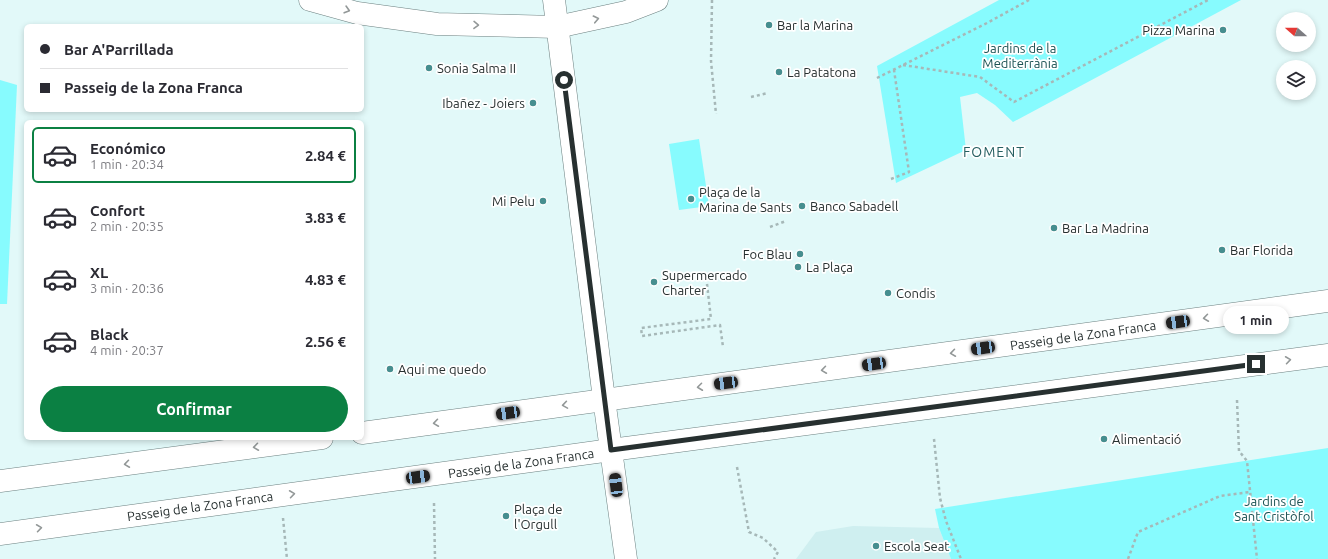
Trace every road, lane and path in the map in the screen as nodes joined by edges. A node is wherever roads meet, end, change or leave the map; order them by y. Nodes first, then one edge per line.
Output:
1 (310, 0) edge
2 (554, 0) edge
3 (657, 0) edge
4 (712, 0) edge
5 (1029, 0) edge
6 (1206, 0) edge
7 (557, 27) junction
8 (903, 65) junction
9 (894, 70) junction
10 (877, 78) dead end
11 (768, 93) dead end
12 (751, 97) dead end
13 (716, 114) dead end
14 (891, 178) dead end
15 (786, 221) dead end
16 (770, 227) dead end
17 (707, 284) dead end
18 (1328, 301) edge
19 (723, 347) dead end
20 (1328, 355) edge
21 (604, 399) junction
22 (1237, 400) dead end
23 (364, 433) edge
24 (934, 439) dead end
25 (307, 440) edge
26 (611, 450) junction
27 (737, 467) dead end
28 (0, 481) edge
29 (1250, 492) junction
30 (434, 503) dead end
31 (283, 518) dead end
32 (0, 534) edge
33 (287, 559) edge
34 (435, 559) edge
35 (626, 559) edge
36 (774, 559) edge
37 (961, 559) edge
38 (1128, 559) edge
39 (1257, 559) edge

1 -> 7 main road
2 - 7 main road
7 -> 3 main road
4 - 13 path
5 - 8 path
6 - 8 path
7 - 21 main road
8 - 9 path
9 - 10 path
9 - 14 path
11 - 12 path
15 - 16 path
17 - 19 path
18 -> 21 main road, Passeig de la Zona Franca
26 -> 20 main road, Passeig de la Zona Franca
21 -> 23 main road, Passeig de la Zona Franca
21 - 26 main road
22 - 29 path
24 - 37 path
25 -> 28 main road
32 -> 26 main road, Passeig de la Zona Franca
26 - 35 main road
27 - 36 path
29 - 38 path
29 - 39 path
30 - 34 path
31 - 33 path

